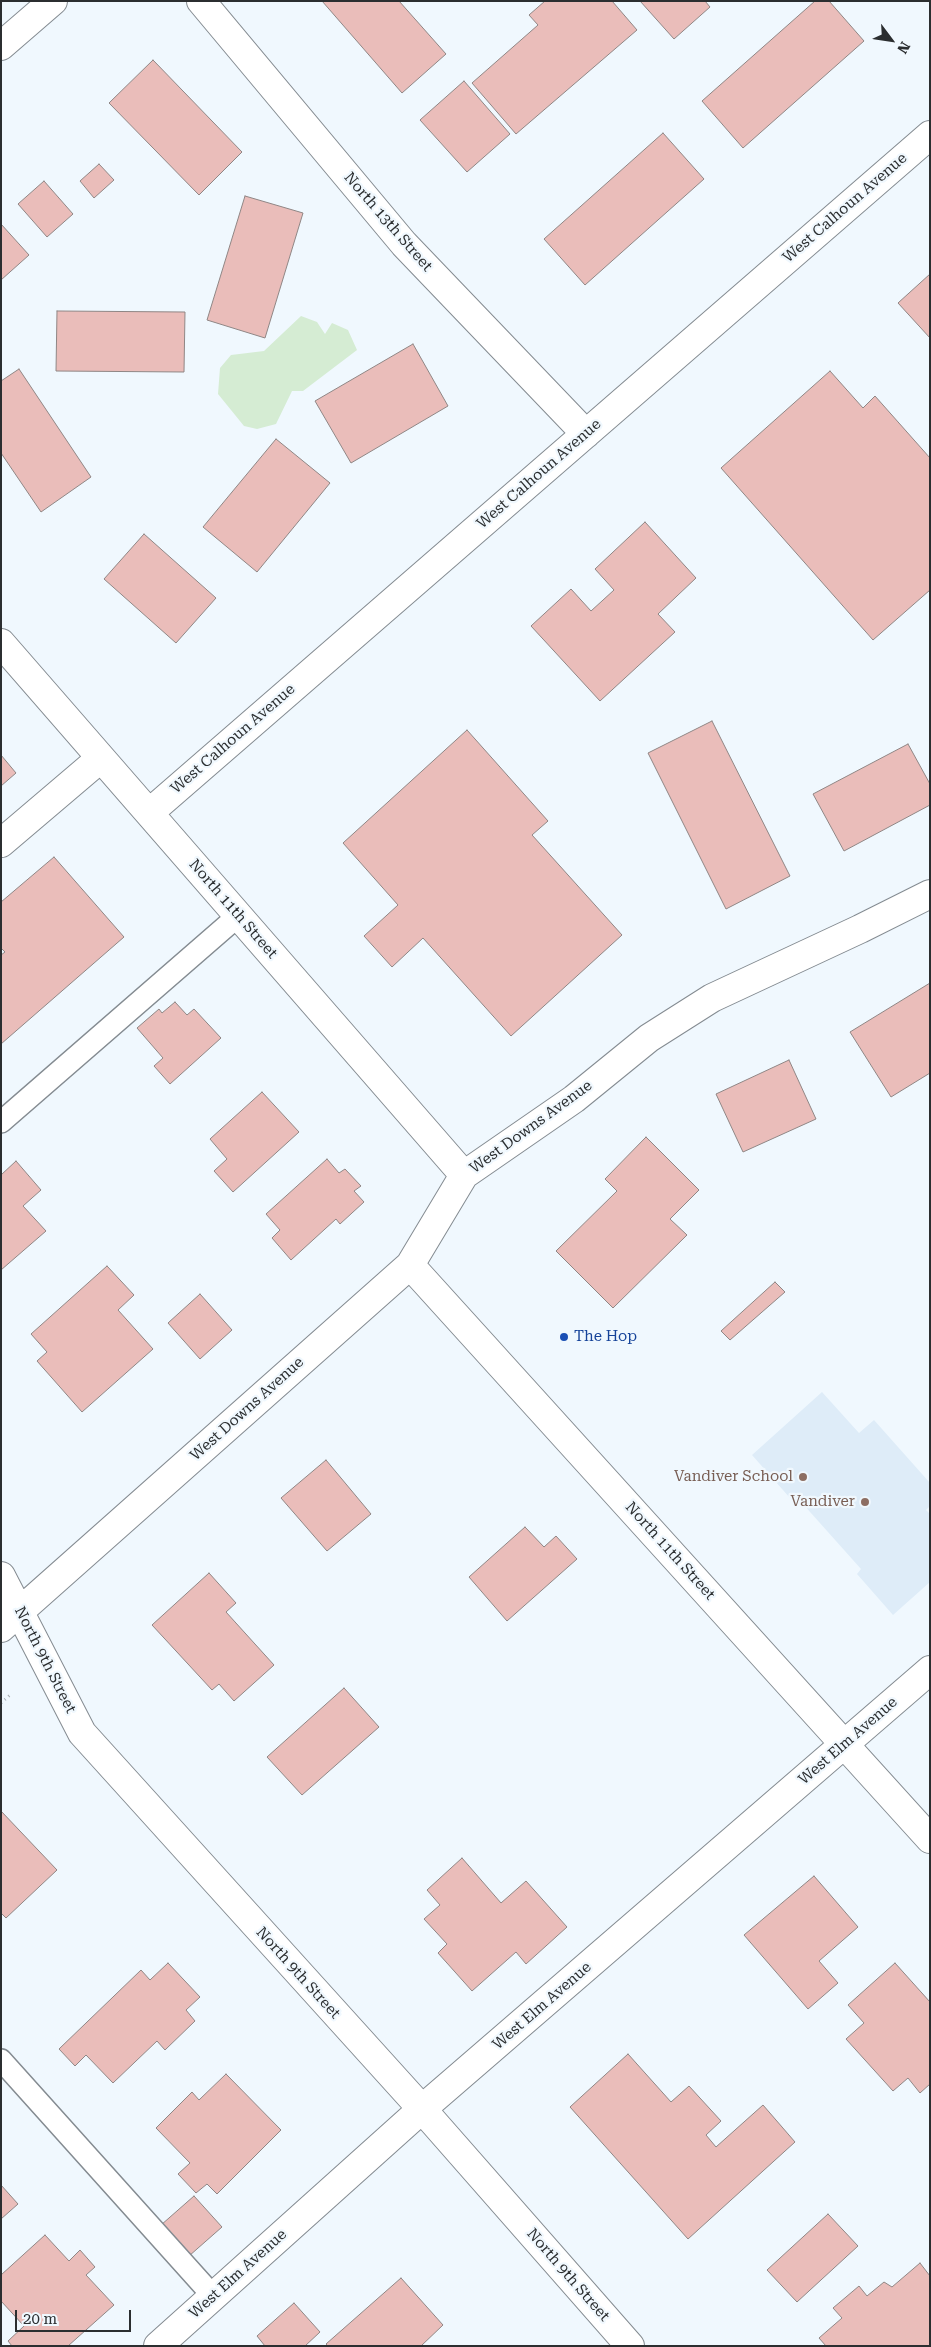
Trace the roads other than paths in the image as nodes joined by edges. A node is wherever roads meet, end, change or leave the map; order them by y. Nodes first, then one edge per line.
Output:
1 (52, 1) edge
2 (201, 1) edge
3 (1, 46) edge
4 (930, 135) edge
5 (586, 434) junction
6 (1, 643) edge
7 (101, 758) junction
8 (148, 813) junction
9 (1, 843) edge
10 (930, 894) edge
11 (238, 916) junction
12 (1, 1122) edge
13 (464, 1176) junction
14 (410, 1265) junction
15 (1, 1576) edge
16 (11, 1619) edge
17 (930, 1670) edge
18 (845, 1743) junction
19 (930, 1839) edge
20 (1, 2060) edge
21 (422, 2109) junction
22 (213, 2296) junction
23 (158, 2346) edge
24 (630, 2346) edge

1 - 3 street
2 - 5 street, North 13th Street
4 - 5 street, West Calhoun Avenue
5 - 8 street, West Calhoun Avenue
6 - 7 street, North 11th Street
7 - 8 street, North 11th Street
7 - 9 street
8 - 11 street, North 11th Street
10 - 13 street, West Downs Avenue
11 - 12 lane
11 - 13 street, North 11th Street
13 - 14 street, West Downs Avenue
14 - 16 street, West Downs Avenue
14 - 18 street, North 11th Street
15 - 16 street, North 9th Street
16 - 21 street, North 9th Street
17 - 18 street, West Elm Avenue
18 - 19 street, North 11th Street
18 - 21 street, West Elm Avenue
20 - 22 lane
21 - 22 street, West Elm Avenue
21 - 24 street, North 9th Street
22 - 23 street, West Elm Avenue

